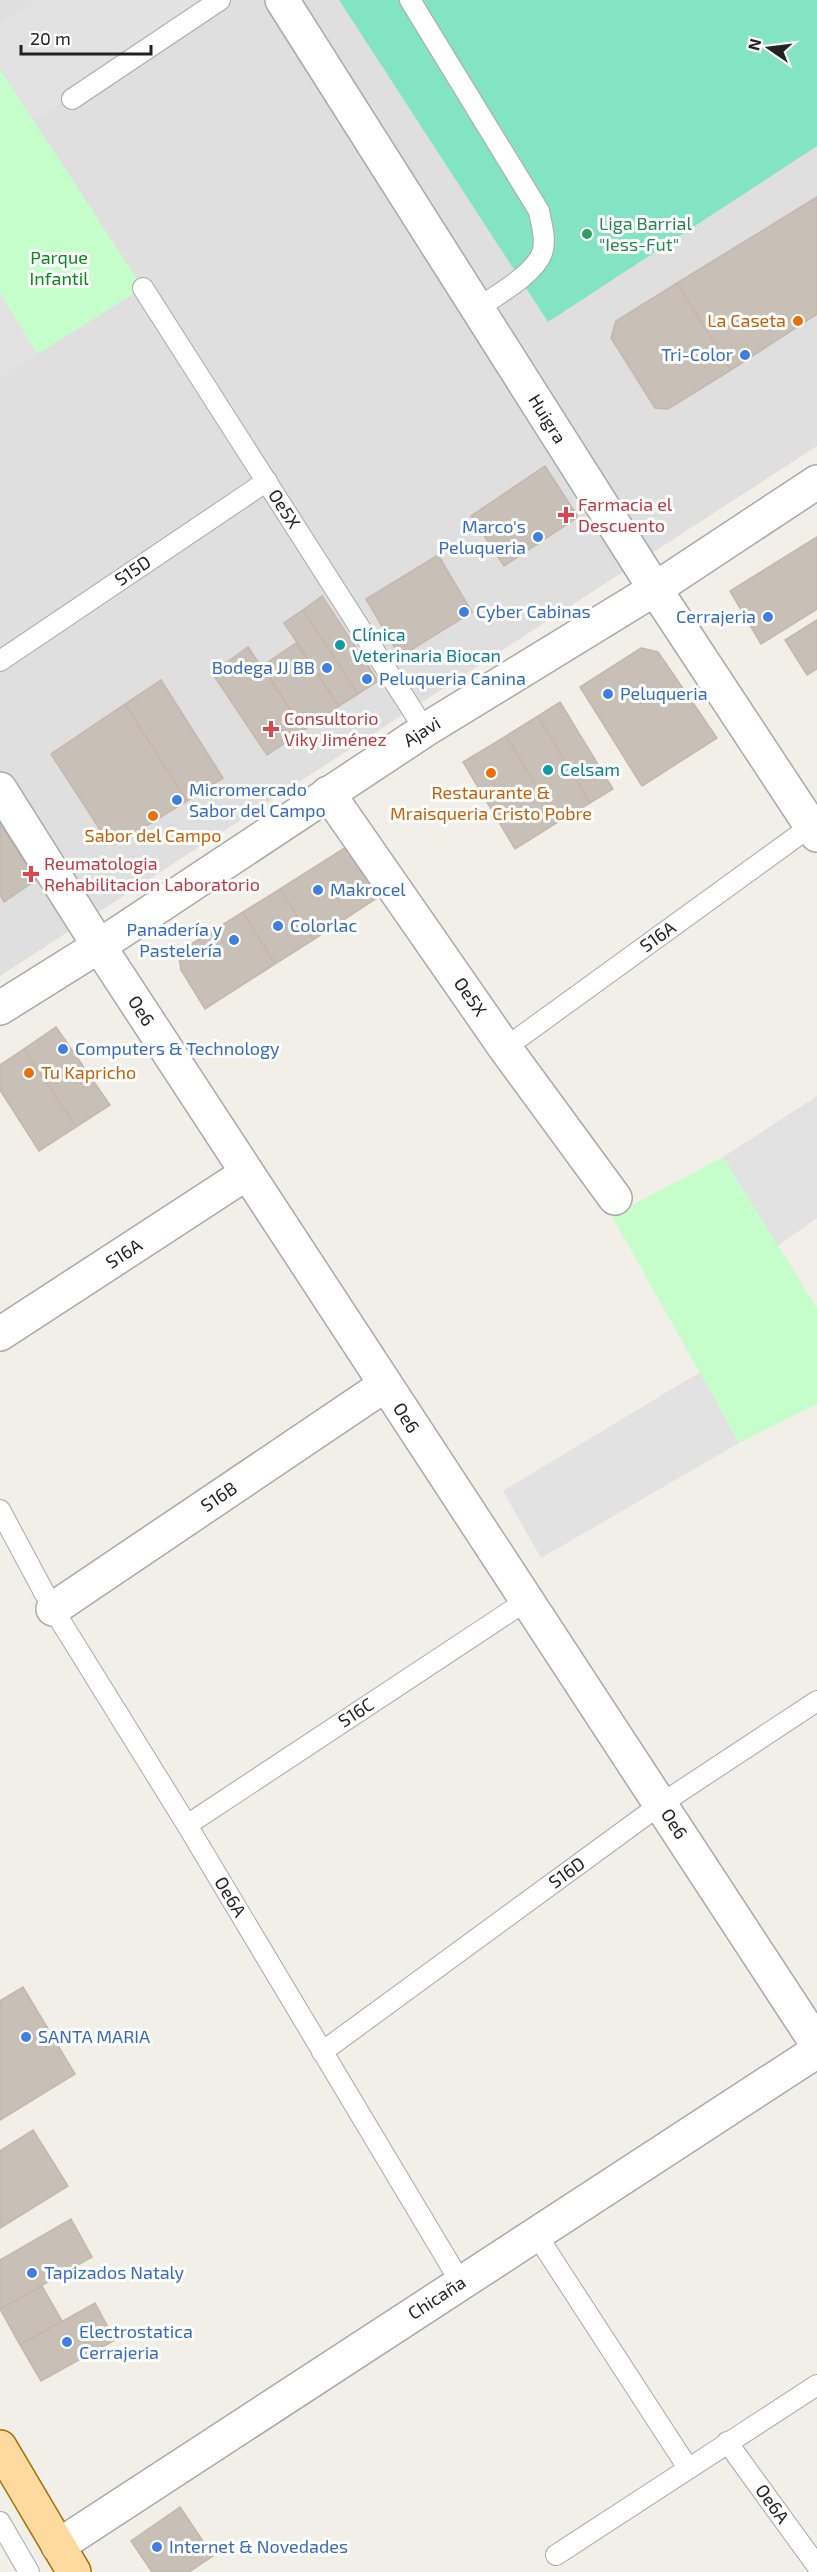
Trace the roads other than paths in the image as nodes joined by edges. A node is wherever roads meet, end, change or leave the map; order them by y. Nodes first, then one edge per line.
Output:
1 (220, 0) edge
2 (410, 0) edge
3 (289, 3) edge
4 (72, 99) dead end
5 (143, 288) dead end
6 (477, 309) junction
7 (267, 481) junction
8 (817, 482) edge
9 (655, 589) junction
10 (0, 661) edge
11 (425, 730) junction
12 (0, 789) edge
13 (328, 793) junction
14 (814, 830) edge
15 (99, 946) junction
16 (0, 1008) edge
17 (505, 1048) junction
18 (247, 1173) junction
19 (615, 1198) dead end
20 (0, 1334) edge
21 (385, 1385) junction
22 (0, 1510) edge
23 (526, 1601) junction
24 (53, 1609) junction
25 (817, 1701) edge
26 (661, 1804) junction
27 (187, 1825) junction
28 (817, 2043) edge
29 (817, 2051) edge
30 (322, 2052) junction
31 (536, 2234) junction
32 (461, 2283) junction
33 (817, 2385) edge
34 (727, 2442) junction
35 (0, 2447) edge
36 (688, 2468) junction
37 (0, 2522) edge
38 (556, 2555) dead end
39 (66, 2559) edge
40 (817, 2566) edge
41 (29, 2572) edge

1 - 4 lane
2 - 6 lane
3 - 6 street, Huigra
5 - 7 lane, Oe5X
6 - 9 street, Huigra
7 - 10 lane, S15D
7 - 11 lane, Oe5X
8 - 9 street, Ajavi
9 - 11 street, Ajavi
9 - 14 street, Huigra
11 - 13 street, Ajavi
12 - 15 street, Oe6
13 - 15 street, Ajavi
13 - 17 street, Oe5X
14 - 17 lane, S16A
15 - 16 street, Ajavi
15 - 18 street, Oe6
17 - 19 street, Oe5X
18 - 20 street, S16A
18 - 21 street, Oe6
21 - 23 street, Oe6
21 - 24 street, S16B
22 - 24 lane, Oe6A
23 - 26 street, Oe6
23 - 27 lane, S16C
24 - 27 lane, Oe6A
25 - 26 lane, S16D
26 - 28 street, Oe6
26 - 30 lane, S16D
27 - 30 lane, Oe6A
29 - 31 street, Chicaña
30 - 32 lane, Oe6A
31 - 32 street, Chicaña
31 - 36 lane
32 - 39 street, Chicaña
33 - 34 lane
34 - 36 lane
34 - 40 lane, Oe6A
35 - 39 main road
36 - 38 lane
37 - 41 lane

